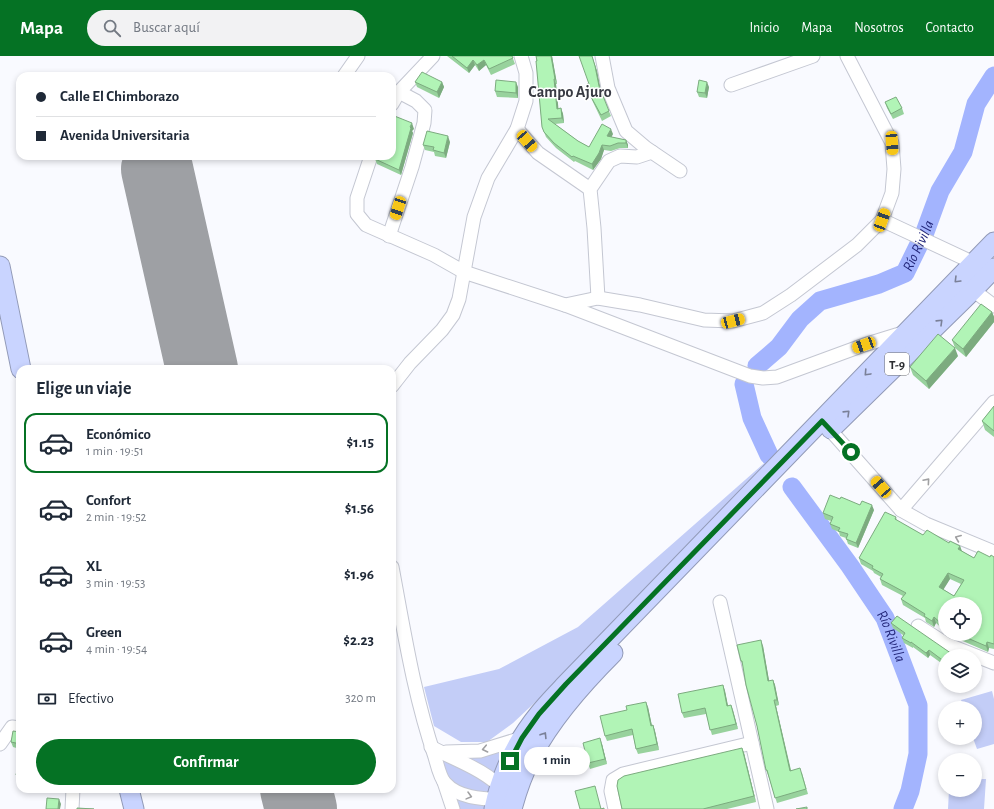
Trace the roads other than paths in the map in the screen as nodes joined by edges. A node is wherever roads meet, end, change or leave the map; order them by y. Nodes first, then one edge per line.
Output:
1 (358, 56) edge
2 (433, 56) edge
3 (521, 56) edge
4 (602, 56) edge
5 (813, 56) edge
6 (847, 56) edge
7 (347, 72) edge
8 (731, 85) dead end
9 (399, 92) junction
10 (396, 97) edge
11 (517, 130) junction
12 (652, 152) junction
13 (370, 160) edge
14 (680, 171) dead end
15 (590, 189) junction
16 (882, 220) junction
17 (389, 236) junction
18 (994, 242) edge
19 (974, 263) junction
20 (0, 266) edge
21 (994, 268) edge
22 (464, 272) junction
23 (973, 290) junction
24 (598, 298) junction
25 (564, 305) junction
26 (994, 306) edge
27 (906, 331) junction
28 (20, 365) edge
29 (396, 381) edge
30 (994, 402) edge
31 (826, 425) junction
32 (901, 510) junction
33 (994, 552) edge
34 (396, 588) edge
35 (720, 602) dead end
36 (918, 626) dead end
37 (994, 663) edge
38 (16, 728) edge
39 (522, 738) junction
40 (752, 743) junction
41 (0, 744) edge
42 (437, 750) junction
43 (444, 782) junction
44 (73, 793) edge
45 (130, 793) edge
46 (503, 801) edge
47 (72, 809) edge
48 (134, 809) edge
49 (453, 809) edge
50 (615, 809) edge
51 (766, 809) edge

1 - 7 street
2 - 9 street
3 - 11 street
4 - 12 street
5 - 8 street
6 - 16 street
9 - 10 street
9 - 17 street
11 - 15 street
11 - 22 street
12 - 14 street
12 - 15 street
13 - 17 street
15 - 24 street
16 - 19 street
16 - 24 street
17 - 22 street
18 - 19 highway, T-9
19 -> 27 highway, T-9
20 - 28 highway
21 - 23 highway, T-9
22 - 25 street
22 - 29 street
23 - 26 street
31 -> 23 highway, T-9
24 - 25 street
25 - 27 street
27 -> 31 highway, T-9
32 -> 30 street
31 - 32 street
31 - 39 highway, T-9
46 -> 31 highway, T-9
33 -> 32 street
34 - 42 street
35 - 40 street
36 - 37 street
38 - 41 street
39 -> 42 street
39 - 46 highway, T-9
40 - 50 street
40 - 51 street
42 - 43 street
42 - 46 street
43 -> 46 street
43 - 49 street
44 - 47 street
45 - 48 highway

